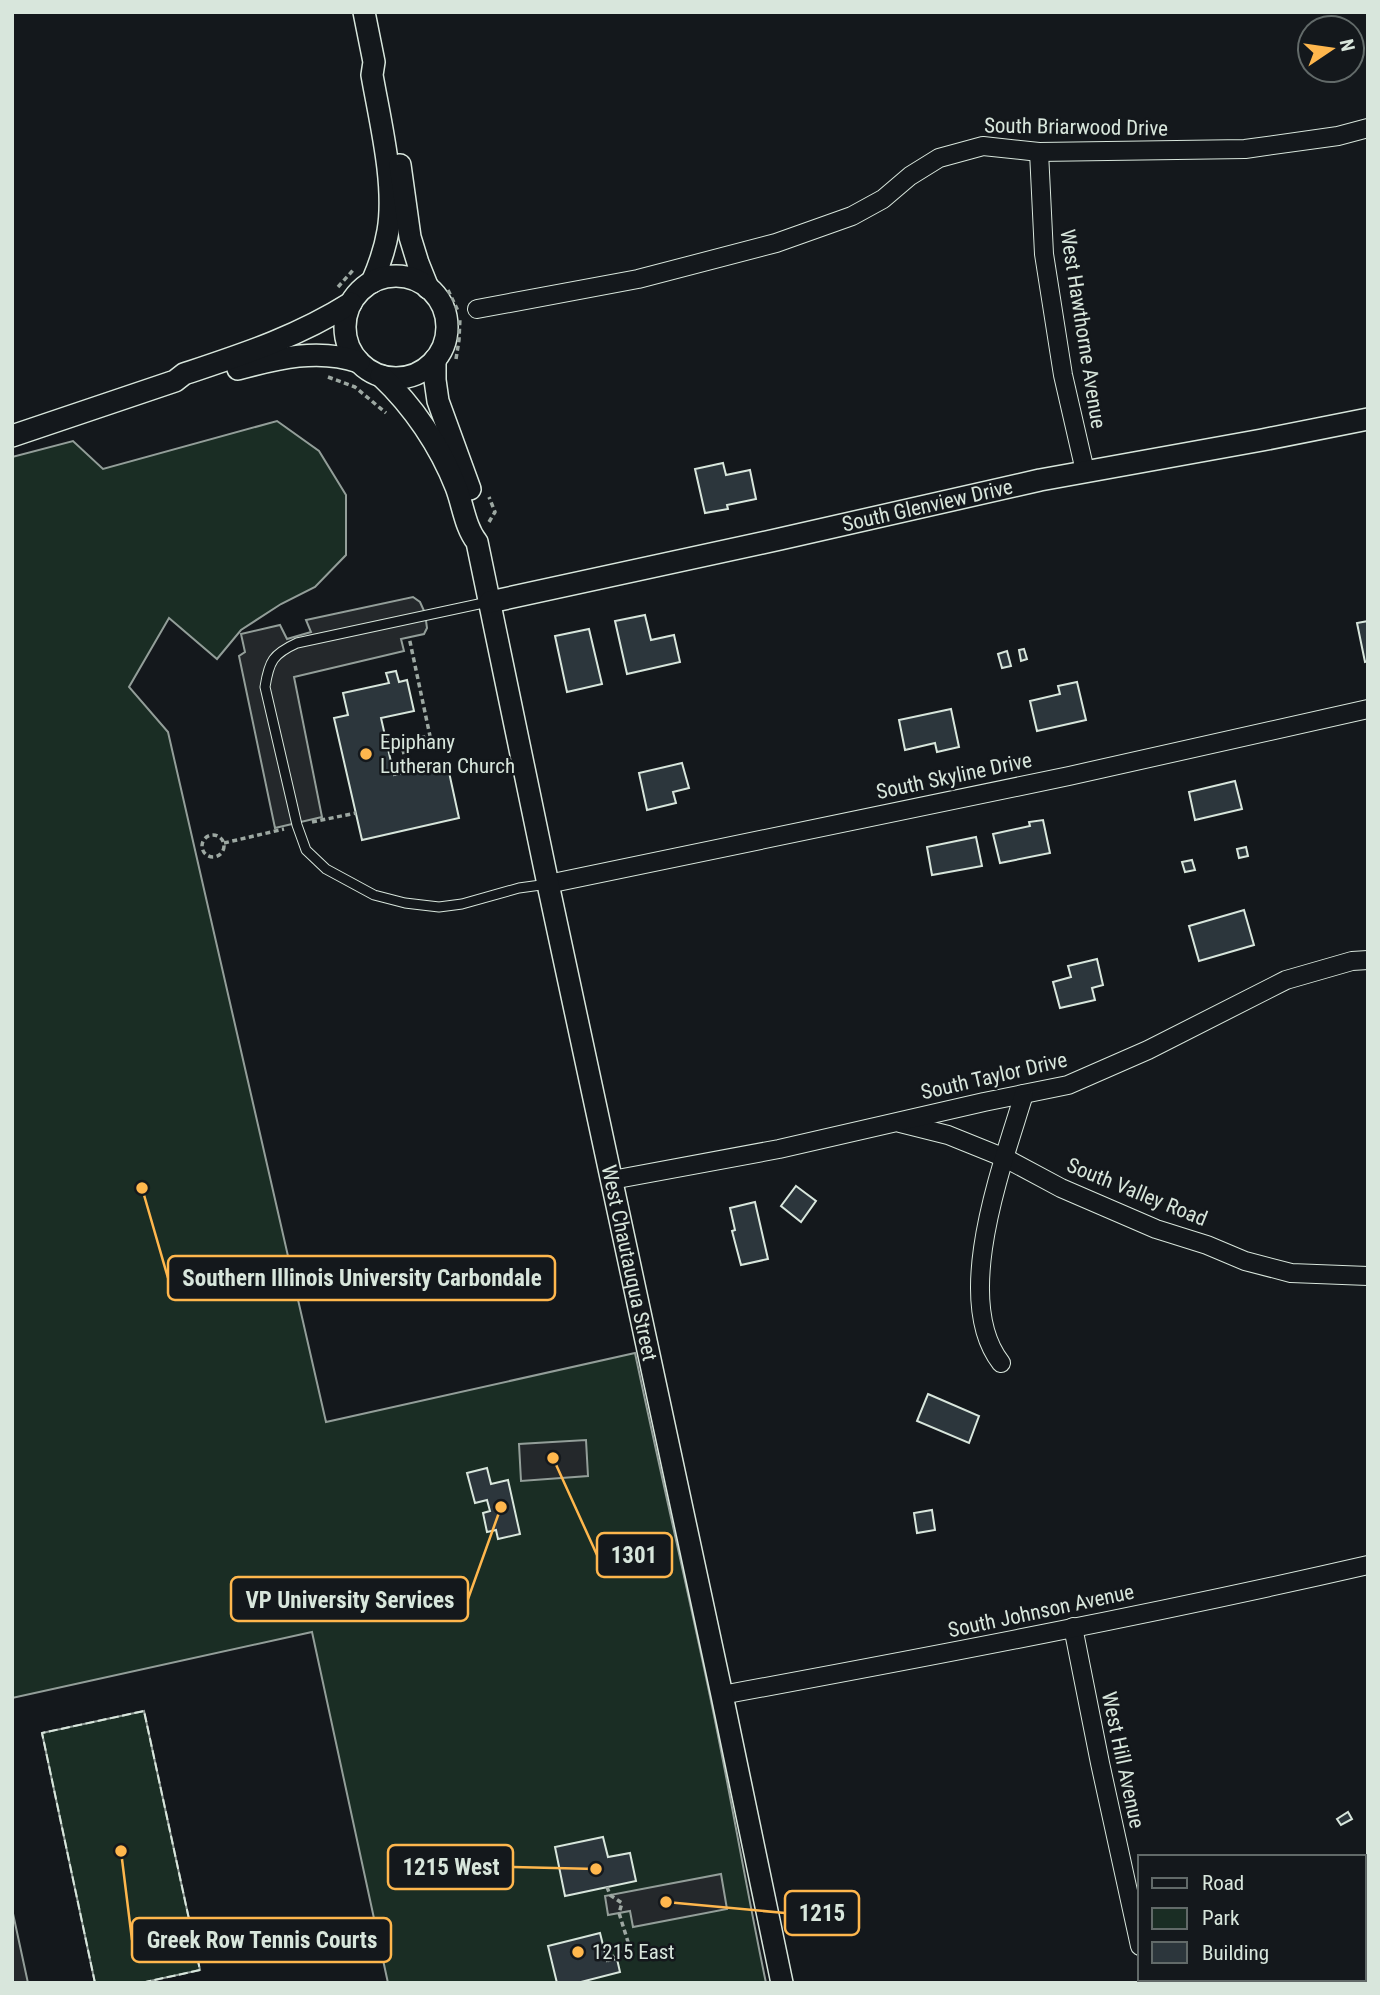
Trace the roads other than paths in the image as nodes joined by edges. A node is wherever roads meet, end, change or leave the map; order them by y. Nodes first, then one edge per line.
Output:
1 (364, 12) edge
2 (374, 62) junction
3 (1368, 128) edge
4 (1039, 152) junction
5 (372, 282) junction
6 (436, 285) junction
7 (343, 296) junction
8 (477, 309) dead end
9 (445, 360) junction
10 (359, 362) junction
11 (381, 376) junction
12 (175, 381) junction
13 (1368, 419) edge
14 (12, 436) edge
15 (1085, 471) junction
16 (477, 542) junction
17 (489, 601) junction
18 (1368, 709) edge
19 (548, 884) junction
20 (1368, 960) edge
21 (1024, 1094) junction
22 (896, 1122) junction
23 (1005, 1158) junction
24 (612, 1180) junction
25 (1368, 1276) edge
26 (1001, 1363) dead end
27 (1368, 1565) edge
28 (1073, 1628) junction
29 (722, 1695) junction
30 (1135, 1901) edge
31 (1138, 1928) edge
32 (782, 1983) edge

1 - 2 street, West Chautauqua Street
2 - 5 street, West Chautauqua Street
2 - 6 street, West Chautauqua Street
3 - 4 street, South Briarwood Drive
4 - 8 street, South Briarwood Drive
4 - 15 street, West Hawthorne Avenue
5 - 6 street
5 - 7 street, West Chautauqua Street
6 - 9 street, West Chautauqua Street
7 - 10 street
7 - 12 street, West Chautauqua Street
9 - 11 street
9 - 16 street, West Chautauqua Street
10 - 11 street, West Chautauqua Street
10 - 12 street
11 - 16 street, West Chautauqua Street
12 - 14 street
13 - 15 street, South Glenview Drive
15 - 17 street, South Glenview Drive
16 - 17 street, West Chautauqua Street
17 - 19 street, West Chautauqua Street
17 - 19 lane
18 - 19 street, South Skyline Drive
19 - 24 street, West Chautauqua Street
20 - 21 street, South Taylor Drive
21 - 22 street, South Taylor Drive
21 - 23 street
22 - 23 street, South Valley Road
22 - 24 street, South Taylor Drive
23 - 25 street, South Valley Road
23 - 26 street
24 - 29 street, West Chautauqua Street
27 - 28 street, South Johnson Avenue
28 - 29 street, South Johnson Avenue
28 - 30 street, West Hill Avenue
29 - 32 street, West Chautauqua Street
30 - 31 street, West Hill Avenue

